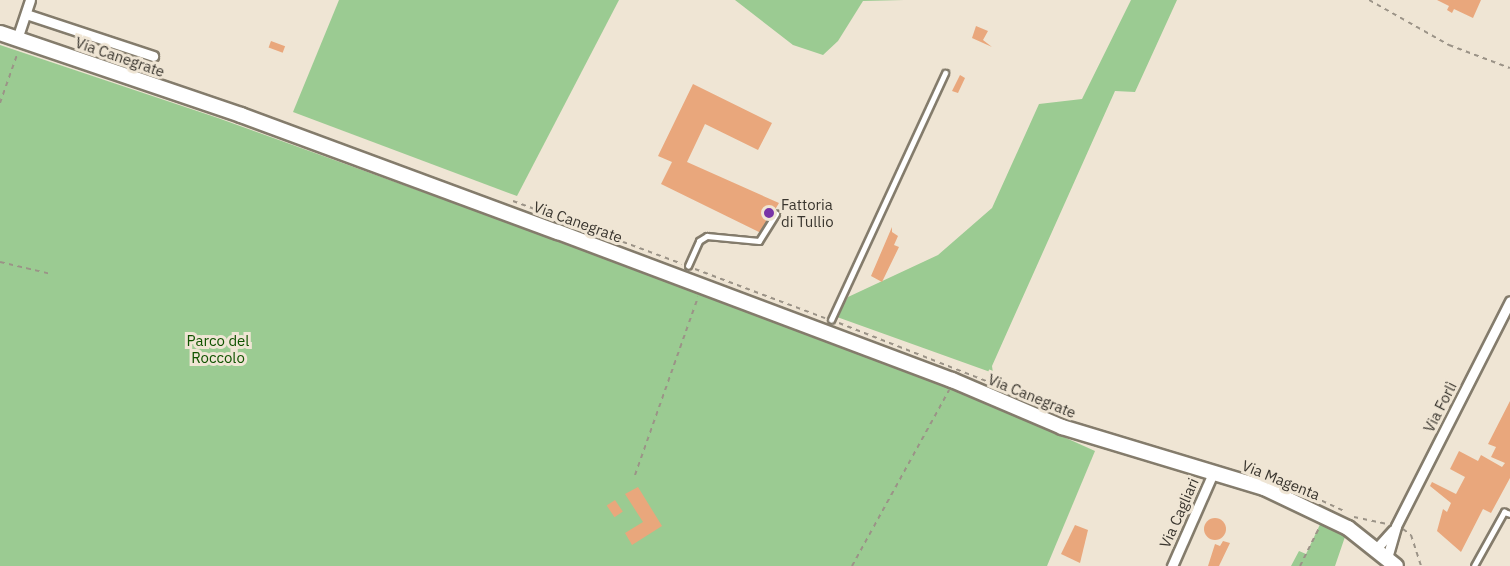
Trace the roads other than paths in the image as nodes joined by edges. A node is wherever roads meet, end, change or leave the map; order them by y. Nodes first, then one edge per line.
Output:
1 (30, 0) edge
2 (26, 14) junction
3 (0, 33) edge
4 (20, 40) junction
5 (153, 56) dead end
6 (945, 73) dead end
7 (776, 214) dead end
8 (688, 266) dead end
9 (1510, 301) edge
10 (831, 320) dead end
11 (1141, 451) joint
12 (1213, 473) junction
13 (1510, 514) edge
14 (1396, 526) junction
15 (1386, 558) edge
16 (1172, 566) edge
17 (1474, 566) edge

1 - 2 street
2 - 4 street
2 - 5 street
3 - 4 street, Via Canegrate
4 - 11 street, Via Canegrate
6 - 10 lane
7 - 8 lane
9 - 14 street, Via Forlì
11 - 12 street, Via Magenta
12 - 15 street, Via Magenta
12 - 16 street, Via Cagliari
13 - 17 lane
14 - 15 street, Via Forlì
14 - 15 street, Via Forlì

